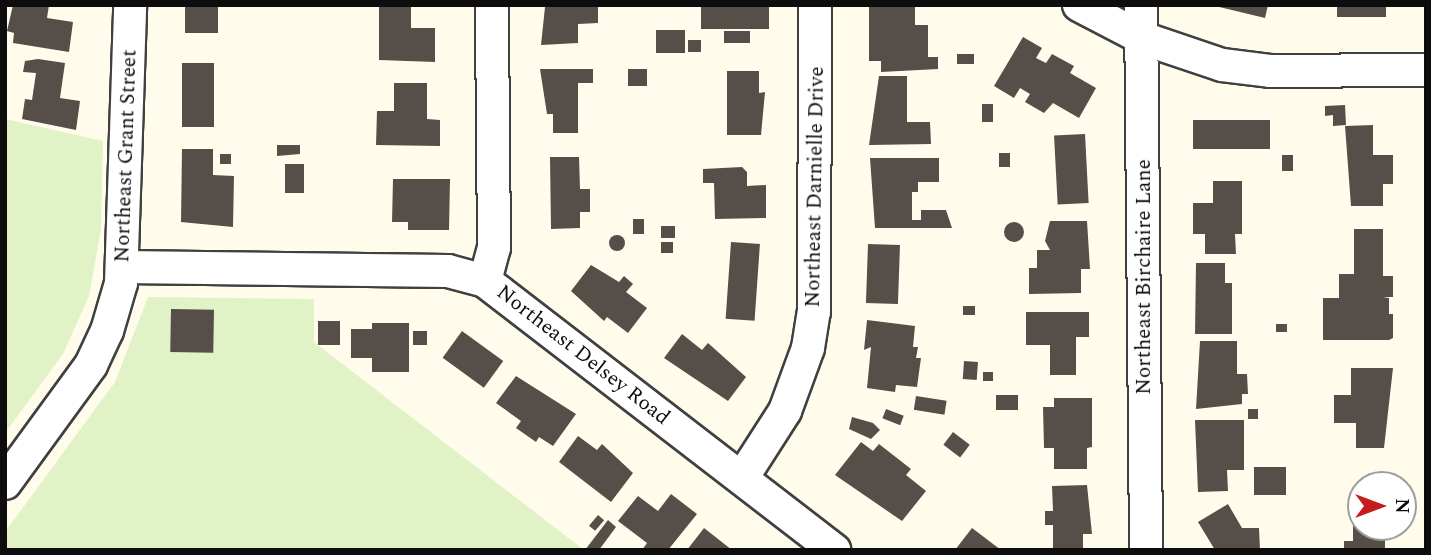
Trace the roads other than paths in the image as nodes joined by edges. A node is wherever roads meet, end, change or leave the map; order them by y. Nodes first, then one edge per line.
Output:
1 (130, 5) edge
2 (492, 5) edge
3 (815, 5) edge
4 (1079, 5) edge
5 (1141, 5) edge
6 (1142, 38) junction
7 (1426, 70) edge
8 (123, 267) junction
9 (485, 281) junction
10 (742, 478) junction
11 (5, 483) edge
12 (834, 550) edge
13 (1146, 550) edge

1 - 8 street, Northeast Grant Street
2 - 9 street
3 - 10 street, Northeast Darnielle Drive
4 - 6 street
5 - 6 street, Northeast Birchaire Lane
6 - 7 street
6 - 13 street, Northeast Birchaire Lane
8 - 9 street, Northeast Delsey Road
8 - 11 street, Northeast Grant Street
9 - 10 street, Northeast Delsey Road
10 - 12 street, Northeast Delsey Road

